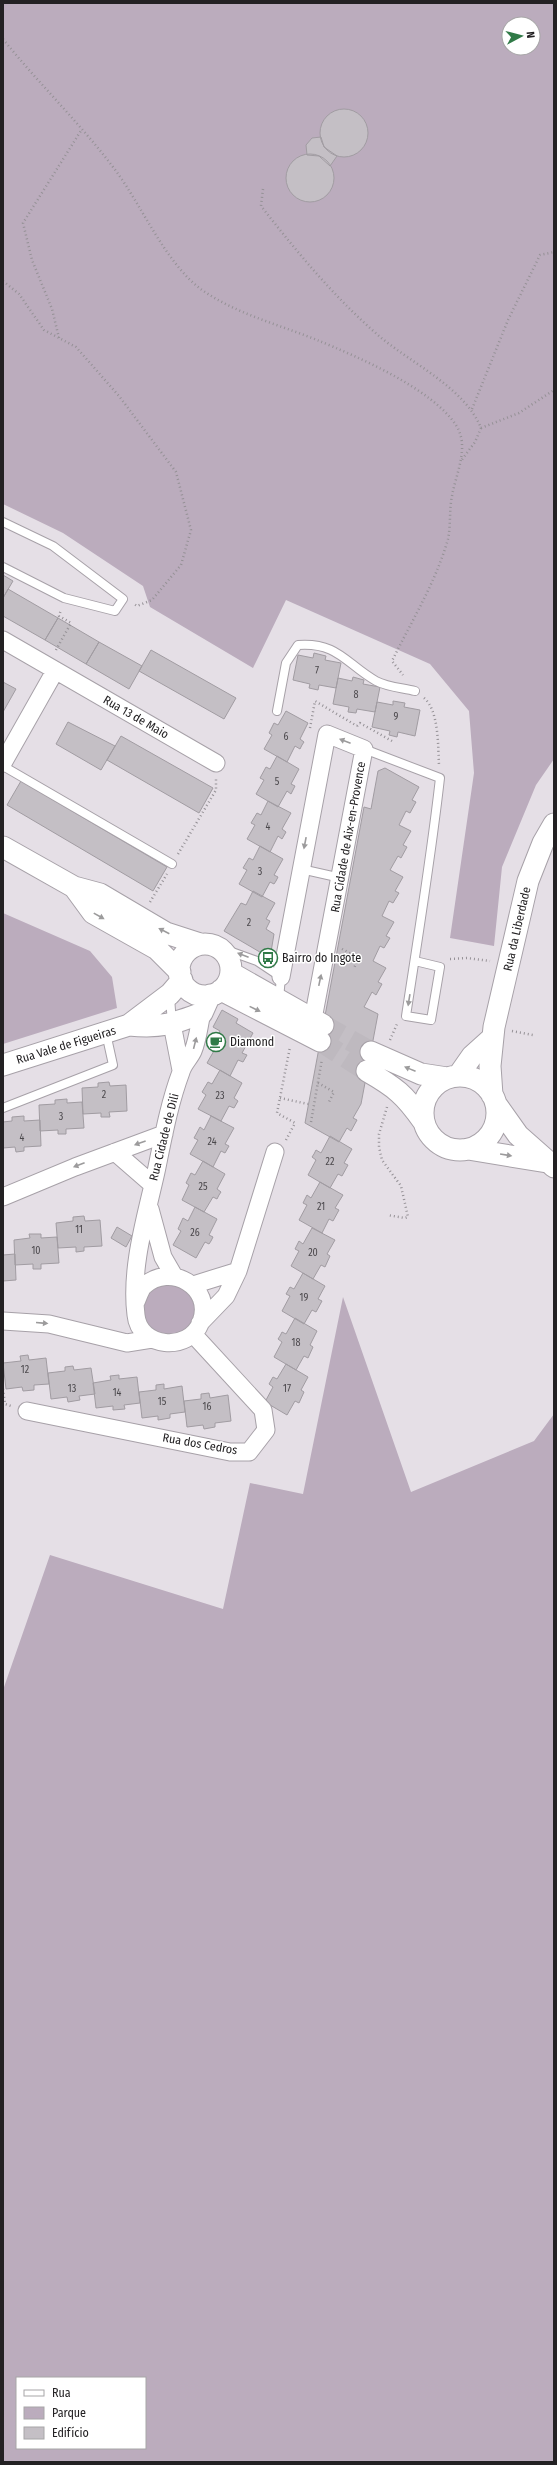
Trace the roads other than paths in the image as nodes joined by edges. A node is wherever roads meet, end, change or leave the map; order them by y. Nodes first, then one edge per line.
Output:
1 (3, 522) edge
2 (3, 566) edge
3 (3, 640) edge
4 (56, 671) junction
5 (415, 691) road end
6 (277, 711) dead end
7 (364, 749) junction
8 (216, 763) road end
9 (3, 764) edge
10 (554, 824) edge
11 (3, 847) edge
12 (172, 864) road end
13 (300, 868) junction
14 (341, 878) junction
15 (74, 887) junction
16 (209, 946) junction
17 (415, 962) junction
18 (281, 977) junction
19 (177, 982) junction
20 (216, 993) junction
21 (278, 1000) junction
22 (172, 1024) junction
23 (129, 1026) junction
24 (319, 1028) junction
25 (106, 1033) junction
26 (492, 1038) junction
27 (3, 1065) edge
28 (181, 1070) junction
29 (453, 1077) junction
30 (494, 1100) junction
31 (3, 1108) edge
32 (424, 1121) junction
33 (164, 1134) junction
34 (468, 1149) junction
35 (115, 1152) junction
36 (275, 1152) dead end
37 (550, 1165) edge
38 (153, 1185) junction
39 (3, 1197) edge
40 (148, 1203) junction
41 (238, 1271) junction
42 (174, 1276) junction
43 (193, 1285) junction
44 (136, 1302) junction
45 (3, 1321) edge
46 (197, 1329) junction
47 (152, 1339) junction
48 (27, 1411) dead end

1 - 2 lane
3 - 4 street, Rua 13 de Maio
4 - 8 street, Rua 13 de Maio
4 - 9 street
5 - 6 lane
7 -> 13 street, Rua Cidade de Aix-en-Provence
7 - 14 street, Rua Cidade de Aix-en-Provence
7 - 17 lane
9 - 12 lane
10 - 26 street, Rua da Liberdade
11 - 15 street
13 - 14 lane
13 - 18 street, Rua Cidade de Aix-en-Provence
24 -> 14 street, Rua Cidade de Aix-en-Provence
16 -> 15 street
15 -> 19 street
18 -> 16 lane
16 - 19 street
16 - 20 street
17 -> 17 lane
18 - 21 lane
19 - 20 street
19 - 22 lane
19 - 23 street, Rua Vale de Figueiras
20 - 21 street
20 - 22 street, Rua Vale de Figueiras
20 -> 24 street
28 -> 20 street, Rua Cidade de Dili
21 - 24 street
22 - 23 street, Rua Vale de Figueiras
22 - 28 street, Rua Cidade de Dili
23 - 25 street, Rua Vale de Figueiras
25 - 27 street, Rua Vale de Figueiras
25 - 31 lane
26 - 29 street
26 - 30 street, Rua da Liberdade
28 - 33 street, Rua Cidade de Dili
29 - 30 street
29 - 32 street
29 -> 32 street
30 - 34 street
30 - 37 street
32 - 34 street
33 -> 35 street
33 - 38 street, Rua Cidade de Dili
34 -> 37 street
35 - 38 street
35 -> 39 street
36 - 41 street
38 - 40 street, Rua Cidade de Dili
40 - 42 street
40 - 44 street, Rua Cidade de Dili
41 - 43 street
41 - 46 street
42 - 43 street
42 - 44 street
43 - 46 street
44 - 47 street
45 -> 47 street
46 - 47 street
46 - 48 street, Rua dos Cedros

